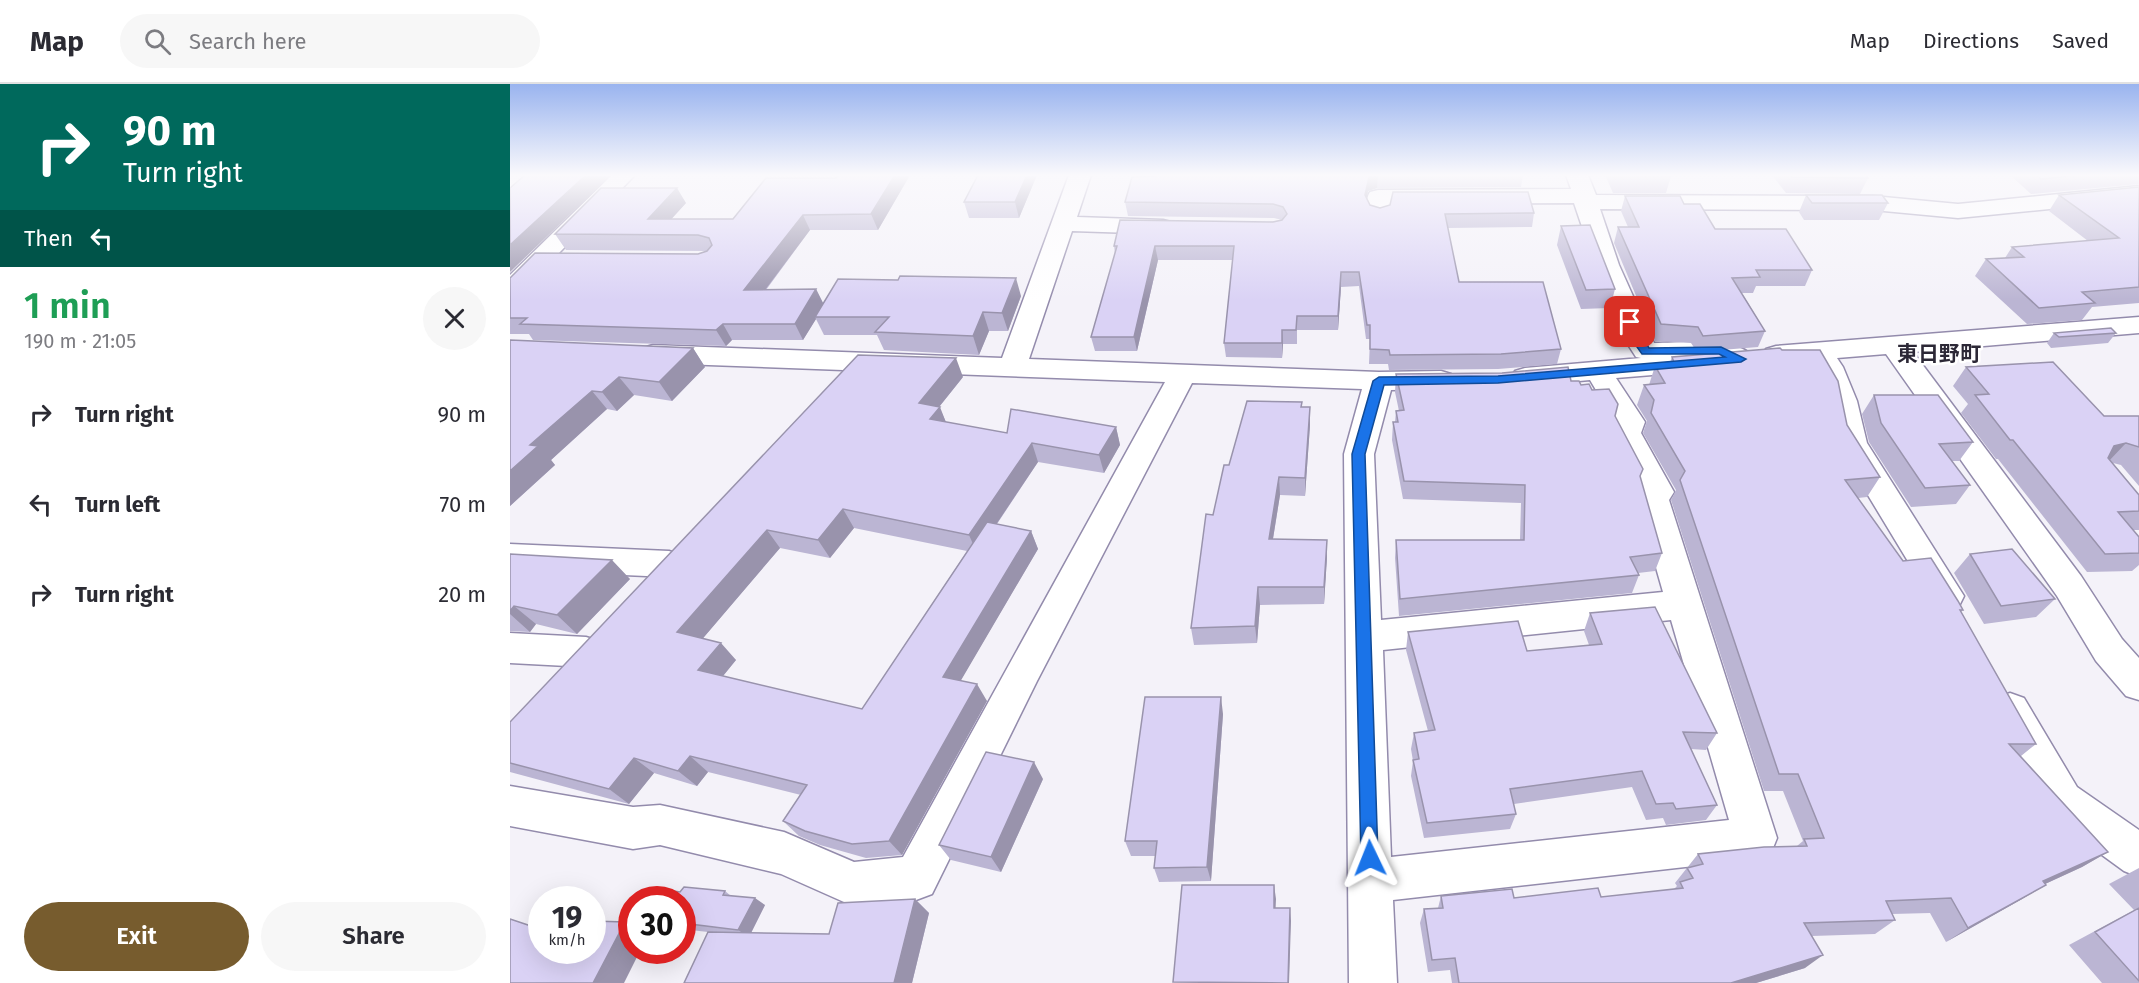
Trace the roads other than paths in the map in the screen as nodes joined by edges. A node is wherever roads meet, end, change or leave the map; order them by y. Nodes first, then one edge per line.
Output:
1 (581, 217) edge
2 (1065, 217) edge
3 (1591, 217) edge
4 (1063, 224) junction
5 (1181, 227) edge
6 (538, 259) junction
7 (572, 259) edge
8 (510, 289) edge
9 (2139, 325) edge
10 (1894, 346) junction
11 (1816, 352) junction
12 (627, 353) edge
13 (1741, 359) junction
14 (861, 360) junction
15 (1013, 366) junction
16 (1598, 371) junction
17 (1184, 374) junction
18 (1462, 380) edge
19 (1498, 380) edge
20 (1379, 381) junction
21 (829, 394) edge
22 (693, 539) edge
23 (510, 557) edge
24 (669, 564) junction
25 (639, 596) edge
26 (1685, 604) junction
27 (1961, 621) edge
28 (1363, 636) junction
29 (510, 648) edge
30 (555, 684) edge
31 (1995, 684) edge
32 (2139, 684) edge
33 (510, 806) edge
34 (2139, 856) edge
35 (1370, 881) junction
36 (1373, 983) edge

1 - 6 street
2 - 4 street
3 - 13 street
4 - 5 street
4 - 15 street
6 - 7 street
6 - 8 street
9 - 10 street
10 - 11 street
10 - 32 street
11 - 13 street
11 - 27 street
12 - 14 street
13 - 16 street
14 - 15 street
14 - 21 street
15 - 17 street
16 - 19 street
16 - 26 street
17 - 20 street
17 - 33 street
18 - 20 street
20 - 28 street
22 - 24 street
23 - 24 street
24 - 25 street
26 - 28 street
26 - 35 street
28 - 35 street
29 - 30 street
31 - 34 street
35 - 36 street

